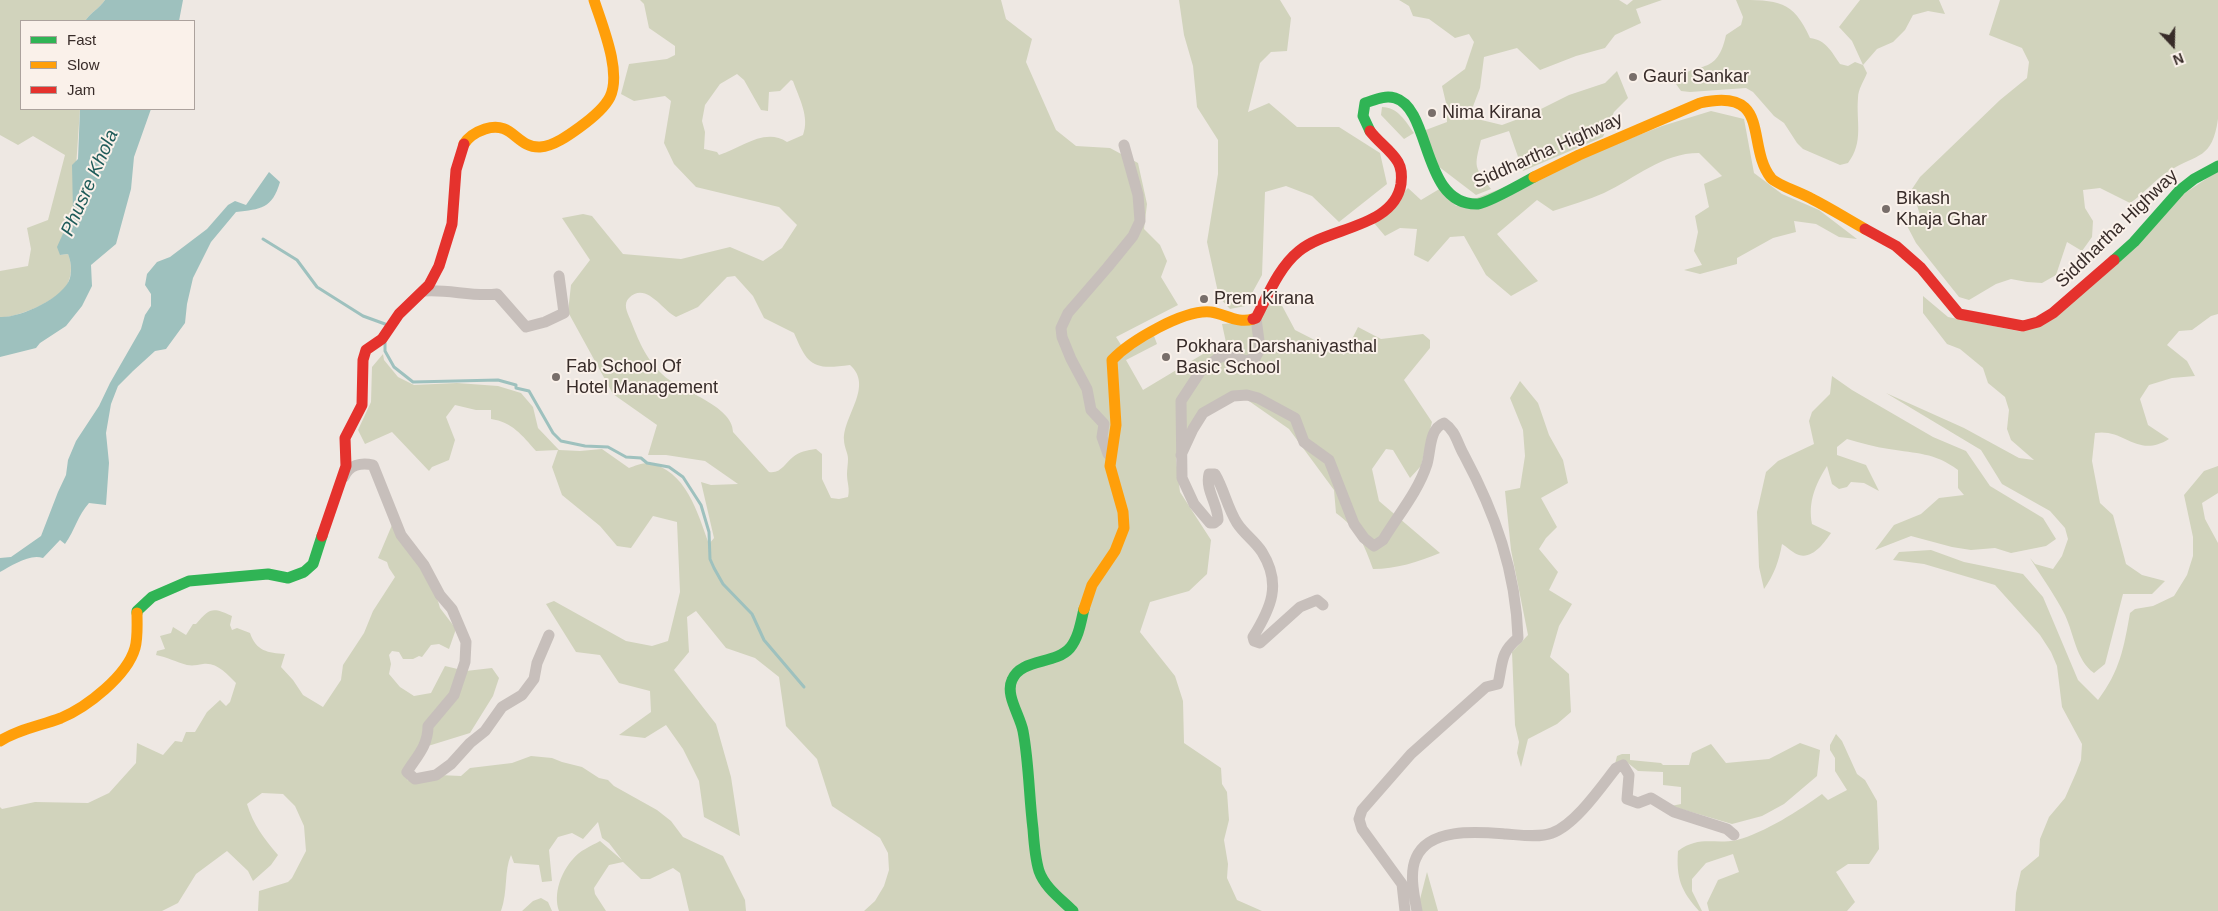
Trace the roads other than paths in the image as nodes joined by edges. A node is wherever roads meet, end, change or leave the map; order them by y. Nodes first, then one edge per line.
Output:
1 (594, 0) edge
2 (1124, 145) dead end
3 (2218, 166) edge
4 (559, 276) dead end
5 (424, 291) junction
6 (1256, 318) junction
7 (1181, 455) junction
8 (1109, 456) junction
9 (342, 481) junction
10 (1324, 605) dead end
11 (549, 635) dead end
12 (0, 741) edge
13 (1734, 835) dead end
14 (1074, 911) edge
15 (1405, 911) edge
16 (1417, 911) edge

1 - 5 main road
2 - 8 street
3 - 6 main road, Siddhartha Highway
4 - 5 street
5 - 9 main road
6 - 7 street
6 - 8 main road
7 - 10 street
7 - 15 street
8 - 14 main road
9 - 11 street
9 - 12 main road
13 - 16 street

